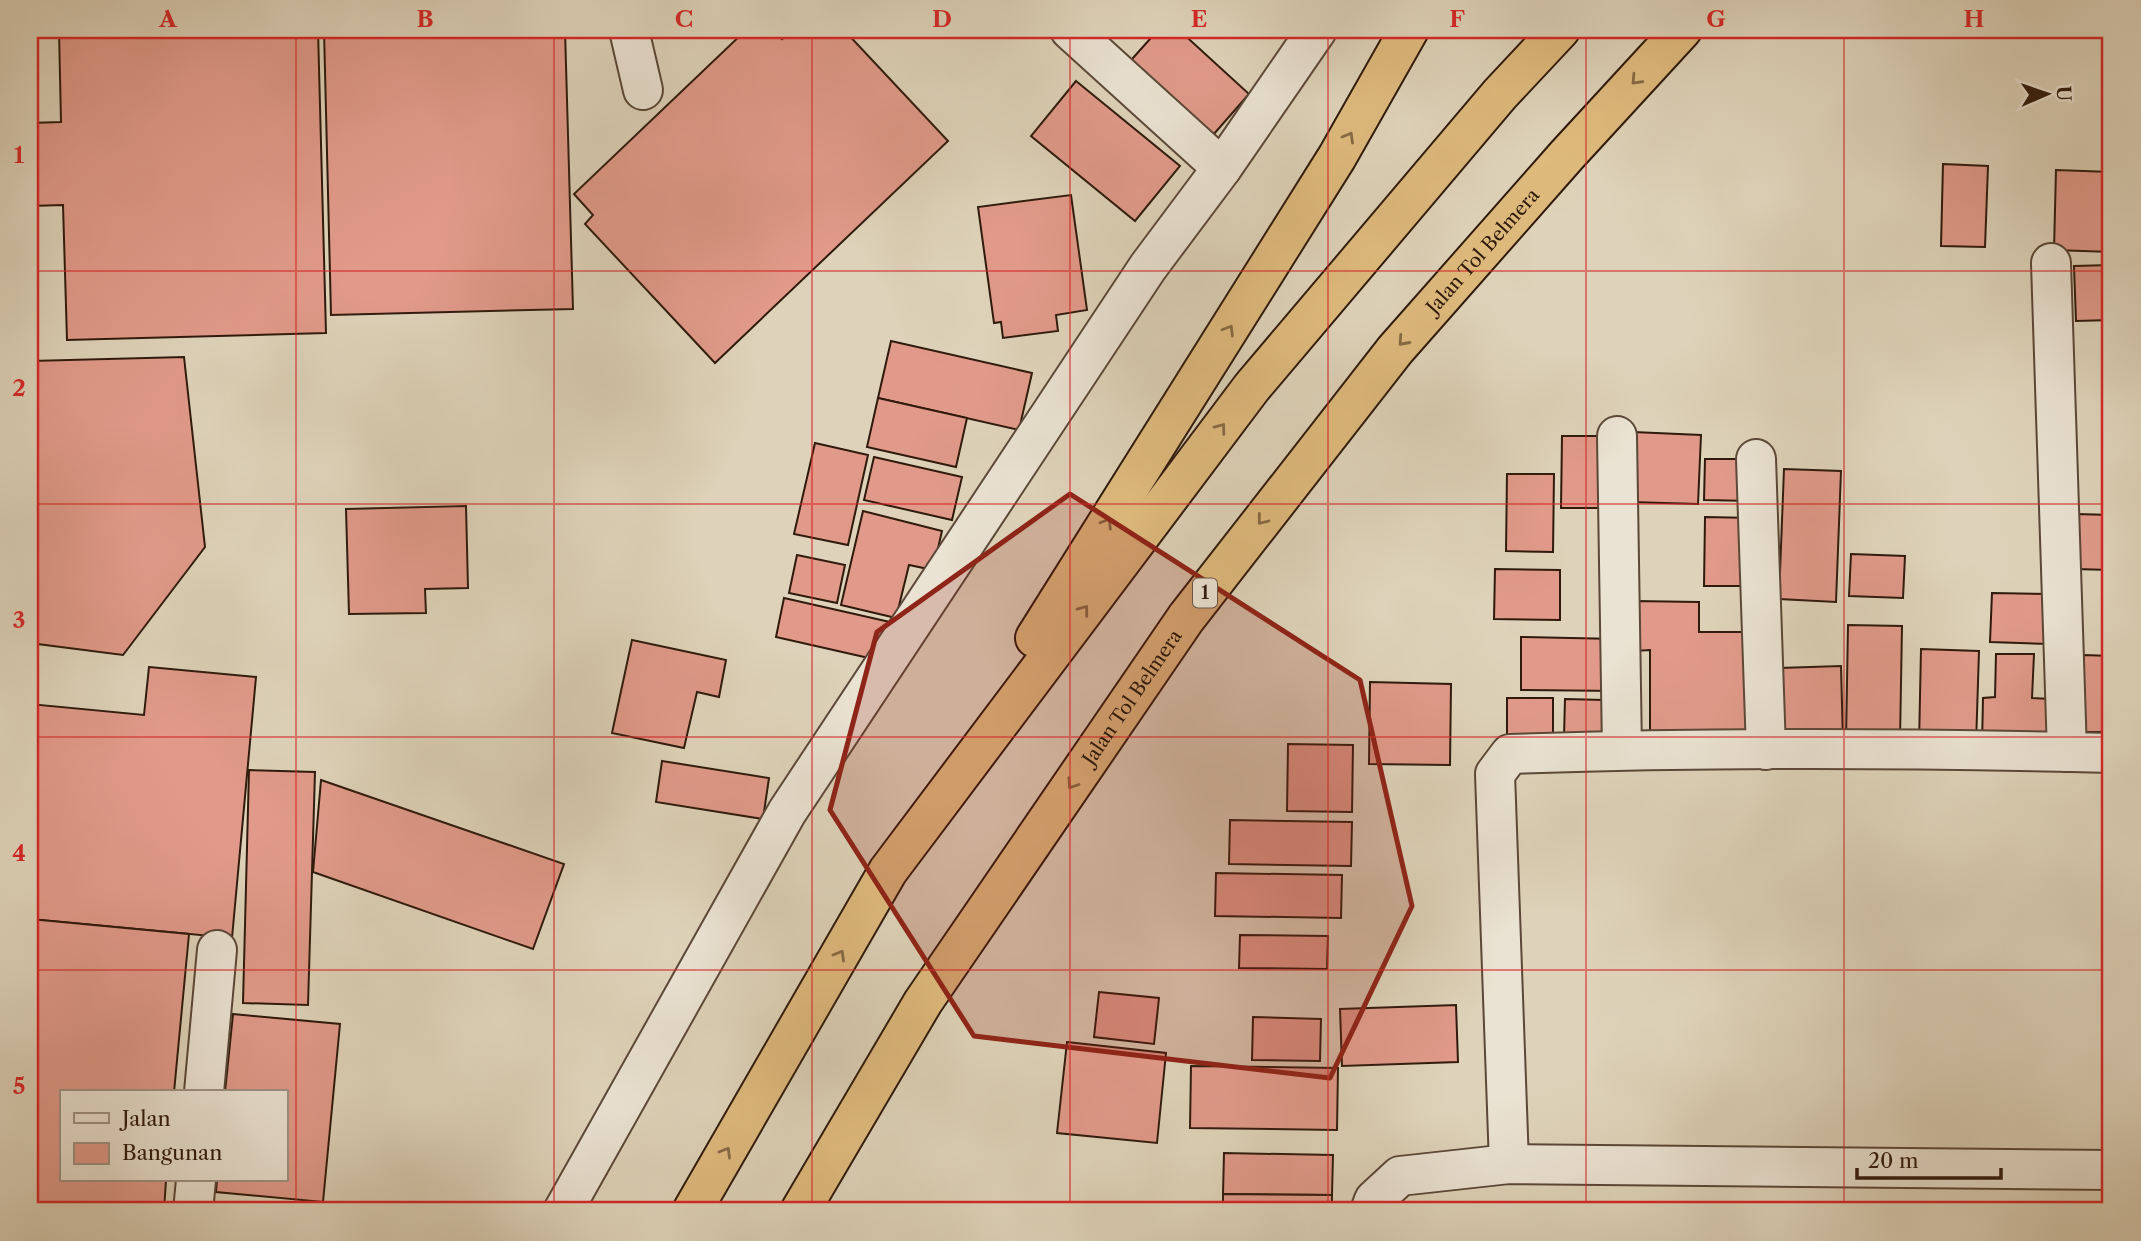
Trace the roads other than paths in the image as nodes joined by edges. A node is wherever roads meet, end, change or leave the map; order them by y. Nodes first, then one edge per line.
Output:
1 (629, 30) edge
2 (1070, 30) edge
3 (1317, 30) edge
4 (1409, 30) edge
5 (1560, 30) edge
6 (1682, 30) edge
7 (643, 90) dead end
8 (1222, 168) junction
9 (2051, 263) dead end
10 (1617, 436) dead end
11 (1756, 459) dead end
12 (1622, 750) junction
13 (1766, 750) junction
14 (2067, 752) junction
15 (2111, 753) edge
16 (888, 871) junction
17 (217, 950) dead end
18 (204, 1090) edge
19 (1509, 1164) junction
20 (2111, 1170) edge
21 (196, 1182) edge
22 (193, 1211) edge
23 (563, 1211) edge
24 (692, 1211) edge
25 (800, 1211) edge
26 (1370, 1211) edge

1 - 7 street
2 - 8 street
3 - 8 street
16 -> 4 highway
16 -> 5 highway
6 -> 25 highway, Jalan Tol Belmera / 1
8 - 23 street
9 - 14 street
10 - 12 street
11 - 13 street
12 - 13 street
12 - 19 street
13 - 14 street
14 - 15 street
24 -> 16 highway
17 - 18 street
19 - 20 street
19 - 26 street
21 - 22 street

